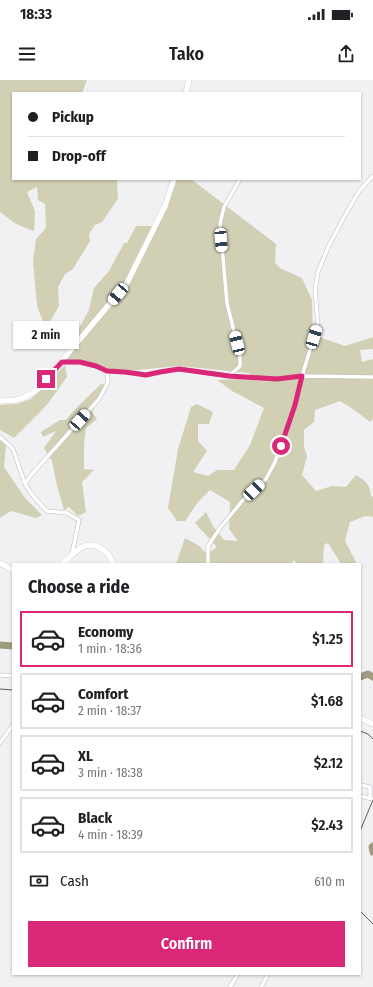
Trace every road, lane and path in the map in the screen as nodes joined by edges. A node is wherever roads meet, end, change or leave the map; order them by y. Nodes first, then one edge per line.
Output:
1 (189, 80) edge
2 (186, 92) edge
3 (373, 176) edge
4 (174, 180) edge
5 (239, 180) edge
6 (62, 362) junction
7 (107, 371) junction
8 (229, 376) junction
9 (302, 376) junction
10 (373, 376) edge
11 (0, 401) edge
12 (0, 437) edge
13 (25, 484) junction
14 (72, 554) junction
15 (64, 563) edge
16 (112, 563) edge
17 (208, 563) edge
18 (0, 564) edge
19 (12, 570) edge
20 (0, 675) edge
21 (12, 676) edge
22 (361, 718) edge
23 (373, 724) edge
24 (12, 726) edge
25 (0, 742) edge
26 (361, 785) edge
27 (361, 796) edge
28 (371, 798) edge
29 (237, 975) edge
30 (267, 975) edge
31 (230, 987) edge
32 (261, 987) edge

1 - 2 main road
3 - 9 street
4 - 6 main road
5 - 8 street
6 - 7 street
6 - 11 main road
7 - 8 street
7 - 13 street
8 - 9 street
9 - 10 street
9 - 17 street
12 - 13 street
13 - 14 street
14 - 15 main road
14 - 16 main road
18 - 19 main road
20 - 21 street
22 - 23 main road
24 - 25 street
26 - 28 street
27 - 28 street
29 - 31 street
30 - 32 street

